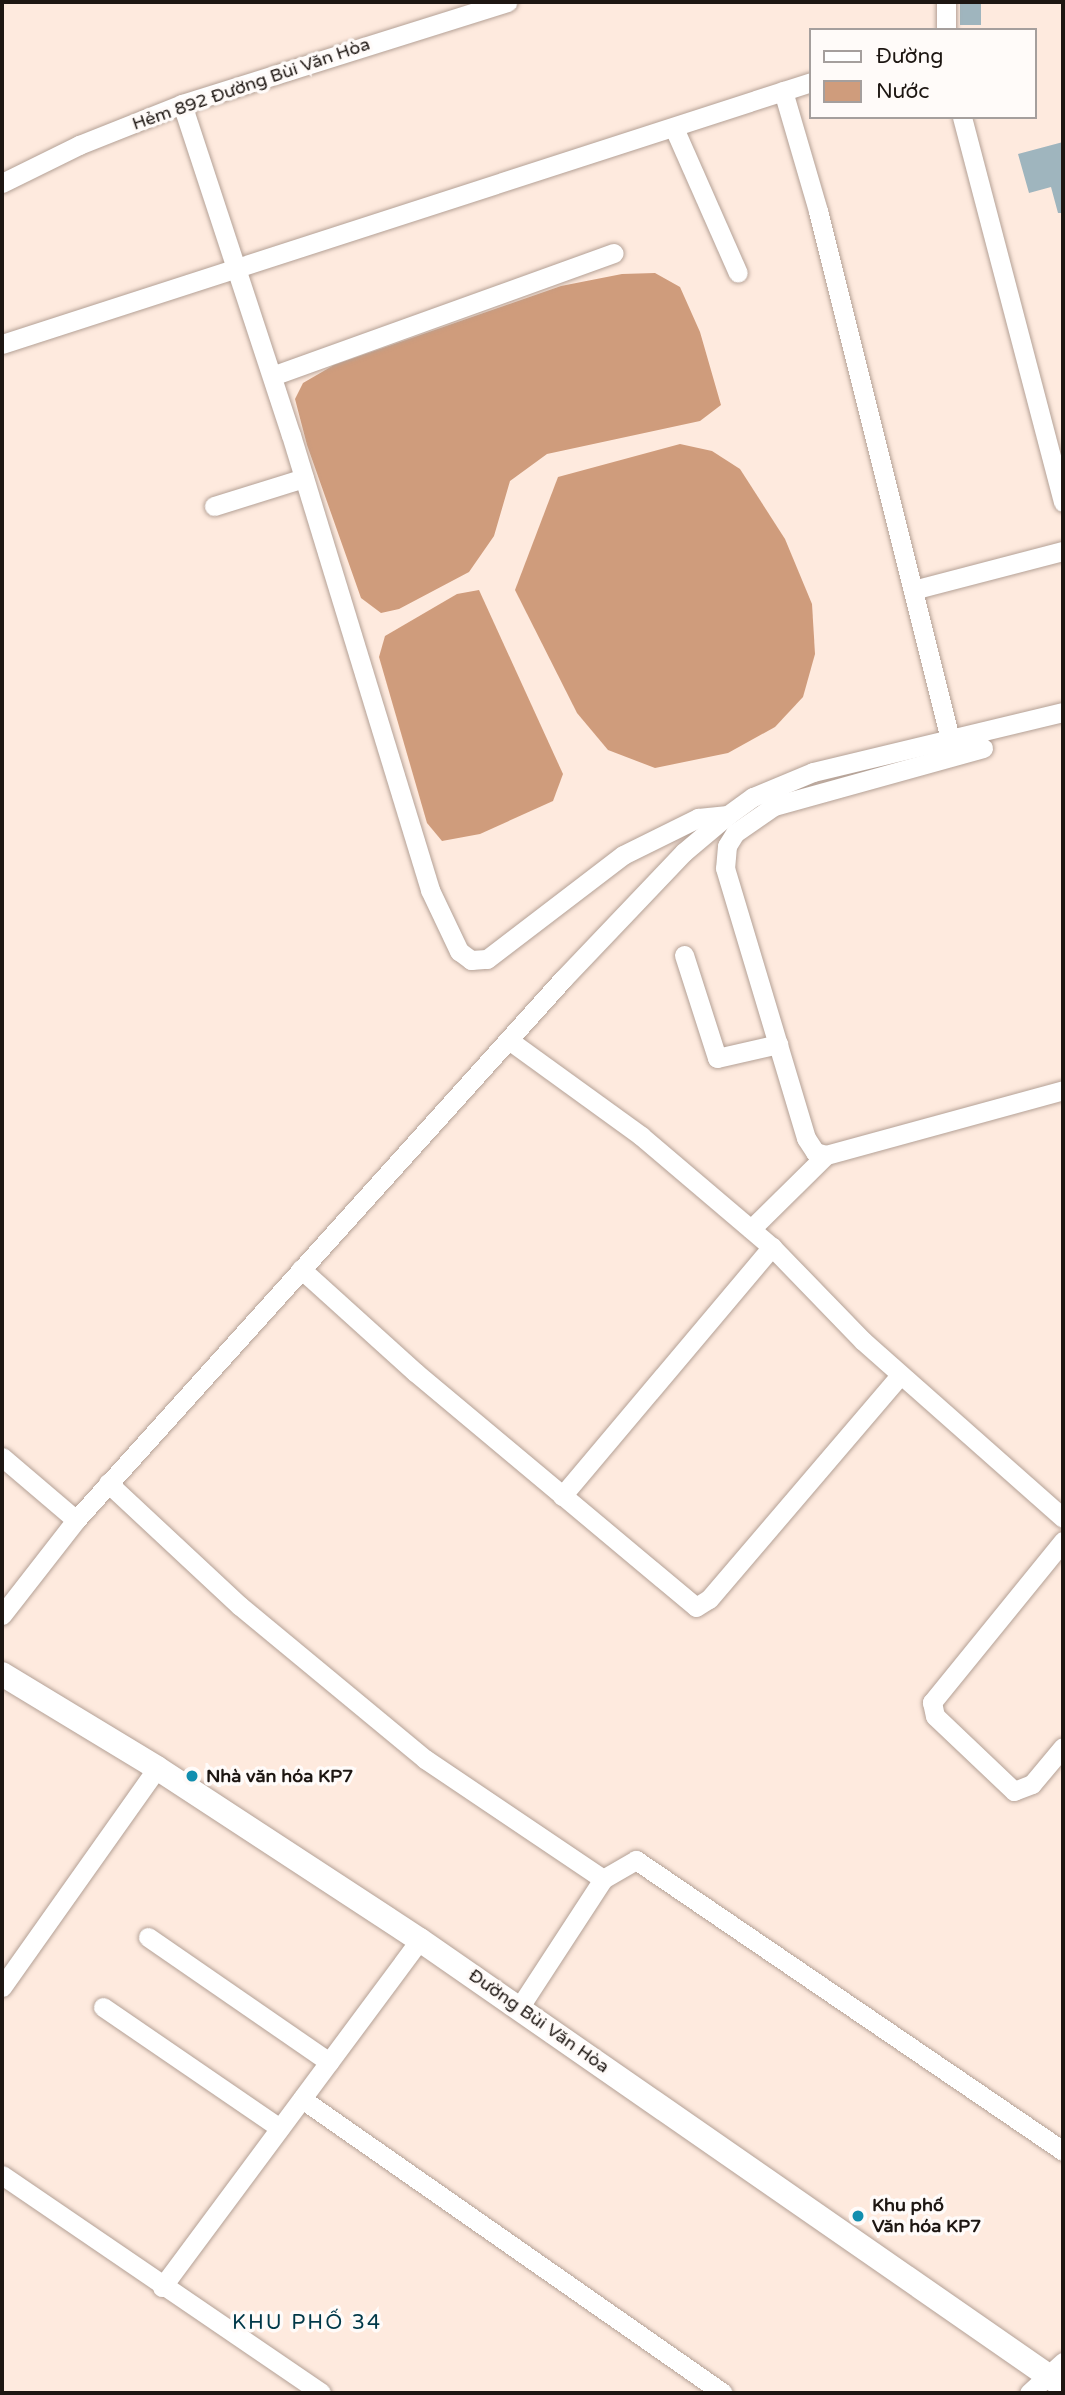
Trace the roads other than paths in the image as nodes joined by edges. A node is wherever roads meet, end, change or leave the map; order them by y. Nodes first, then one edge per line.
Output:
1 (507, 2) edge
2 (946, 2) edge
3 (946, 28) edge
4 (810, 82) edge
5 (783, 91) junction
6 (182, 104) junction
7 (963, 119) edge
8 (674, 128) junction
9 (2, 184) edge
10 (614, 253) dead end
11 (237, 270) junction
12 (738, 273) dead end
13 (2, 344) edge
14 (272, 376) junction
15 (304, 478) junction
16 (1063, 502) edge
17 (214, 506) dead end
18 (1063, 551) edge
19 (914, 590) junction
20 (1063, 712) edge
21 (950, 739) junction
22 (983, 748) dead end
23 (728, 815) junction
24 (684, 954) dead end
25 (510, 1041) junction
26 (778, 1044) junction
27 (1063, 1090) edge
28 (826, 1155) junction
29 (751, 1229) junction
30 (772, 1247) junction
31 (300, 1269) junction
32 (900, 1375) junction
33 (2, 1457) edge
34 (108, 1483) junction
35 (562, 1496) junction
36 (1063, 1518) edge
37 (76, 1520) junction
38 (1063, 1541) edge
39 (2, 1615) edge
40 (2, 1674) edge
41 (1063, 1747) edge
42 (157, 1768) junction
43 (603, 1879) junction
44 (148, 1937) dead end
45 (420, 1940) junction
46 (2, 1986) edge
47 (103, 2007) dead end
48 (519, 2008) junction
49 (329, 2063) junction
50 (302, 2099) junction
51 (280, 2128) junction
52 (1063, 2151) edge
53 (2, 2175) edge
54 (162, 2287) junction
55 (1055, 2379) edge
56 (321, 2393) edge
57 (723, 2393) edge
58 (1029, 2393) edge

1 - 6 street, Hẻm 892 Đường Bùi Văn Hòa
2 - 3 street
4 - 5 street
5 - 8 street
5 - 19 street
6 - 9 street, Hẻm 892 Đường Bùi Văn Hòa
6 - 11 street
7 - 16 street
8 - 11 street
8 - 12 street
10 - 14 street
11 - 13 street
11 - 14 street
14 - 15 street
15 - 17 street
15 - 23 street
18 - 19 street
19 - 21 street
20 - 21 street
21 - 23 street
22 - 26 street
23 - 25 street
24 - 26 street
25 - 29 street
25 - 31 street
26 - 28 street
27 - 28 street
28 - 29 street
29 - 30 street
30 - 32 street
30 - 35 street
31 - 34 street
31 - 35 street
32 - 35 street
32 - 36 street
33 - 37 street
34 - 37 street
34 - 43 street
37 - 39 street
38 - 41 street
40 - 42 main road, Đường Bùi Văn Hòa
42 - 45 main road, Đường Bùi Văn Hòa
42 - 46 street
43 - 48 street
43 - 52 street
44 - 49 street
45 - 48 main road, Đường Bùi Văn Hòa
45 - 49 street
47 - 51 street
48 - 55 main road, Đường Bùi Văn Hòa
49 - 50 street
50 - 51 street
50 - 57 street
51 - 54 street
53 - 54 street
54 - 56 street
55 - 58 street

